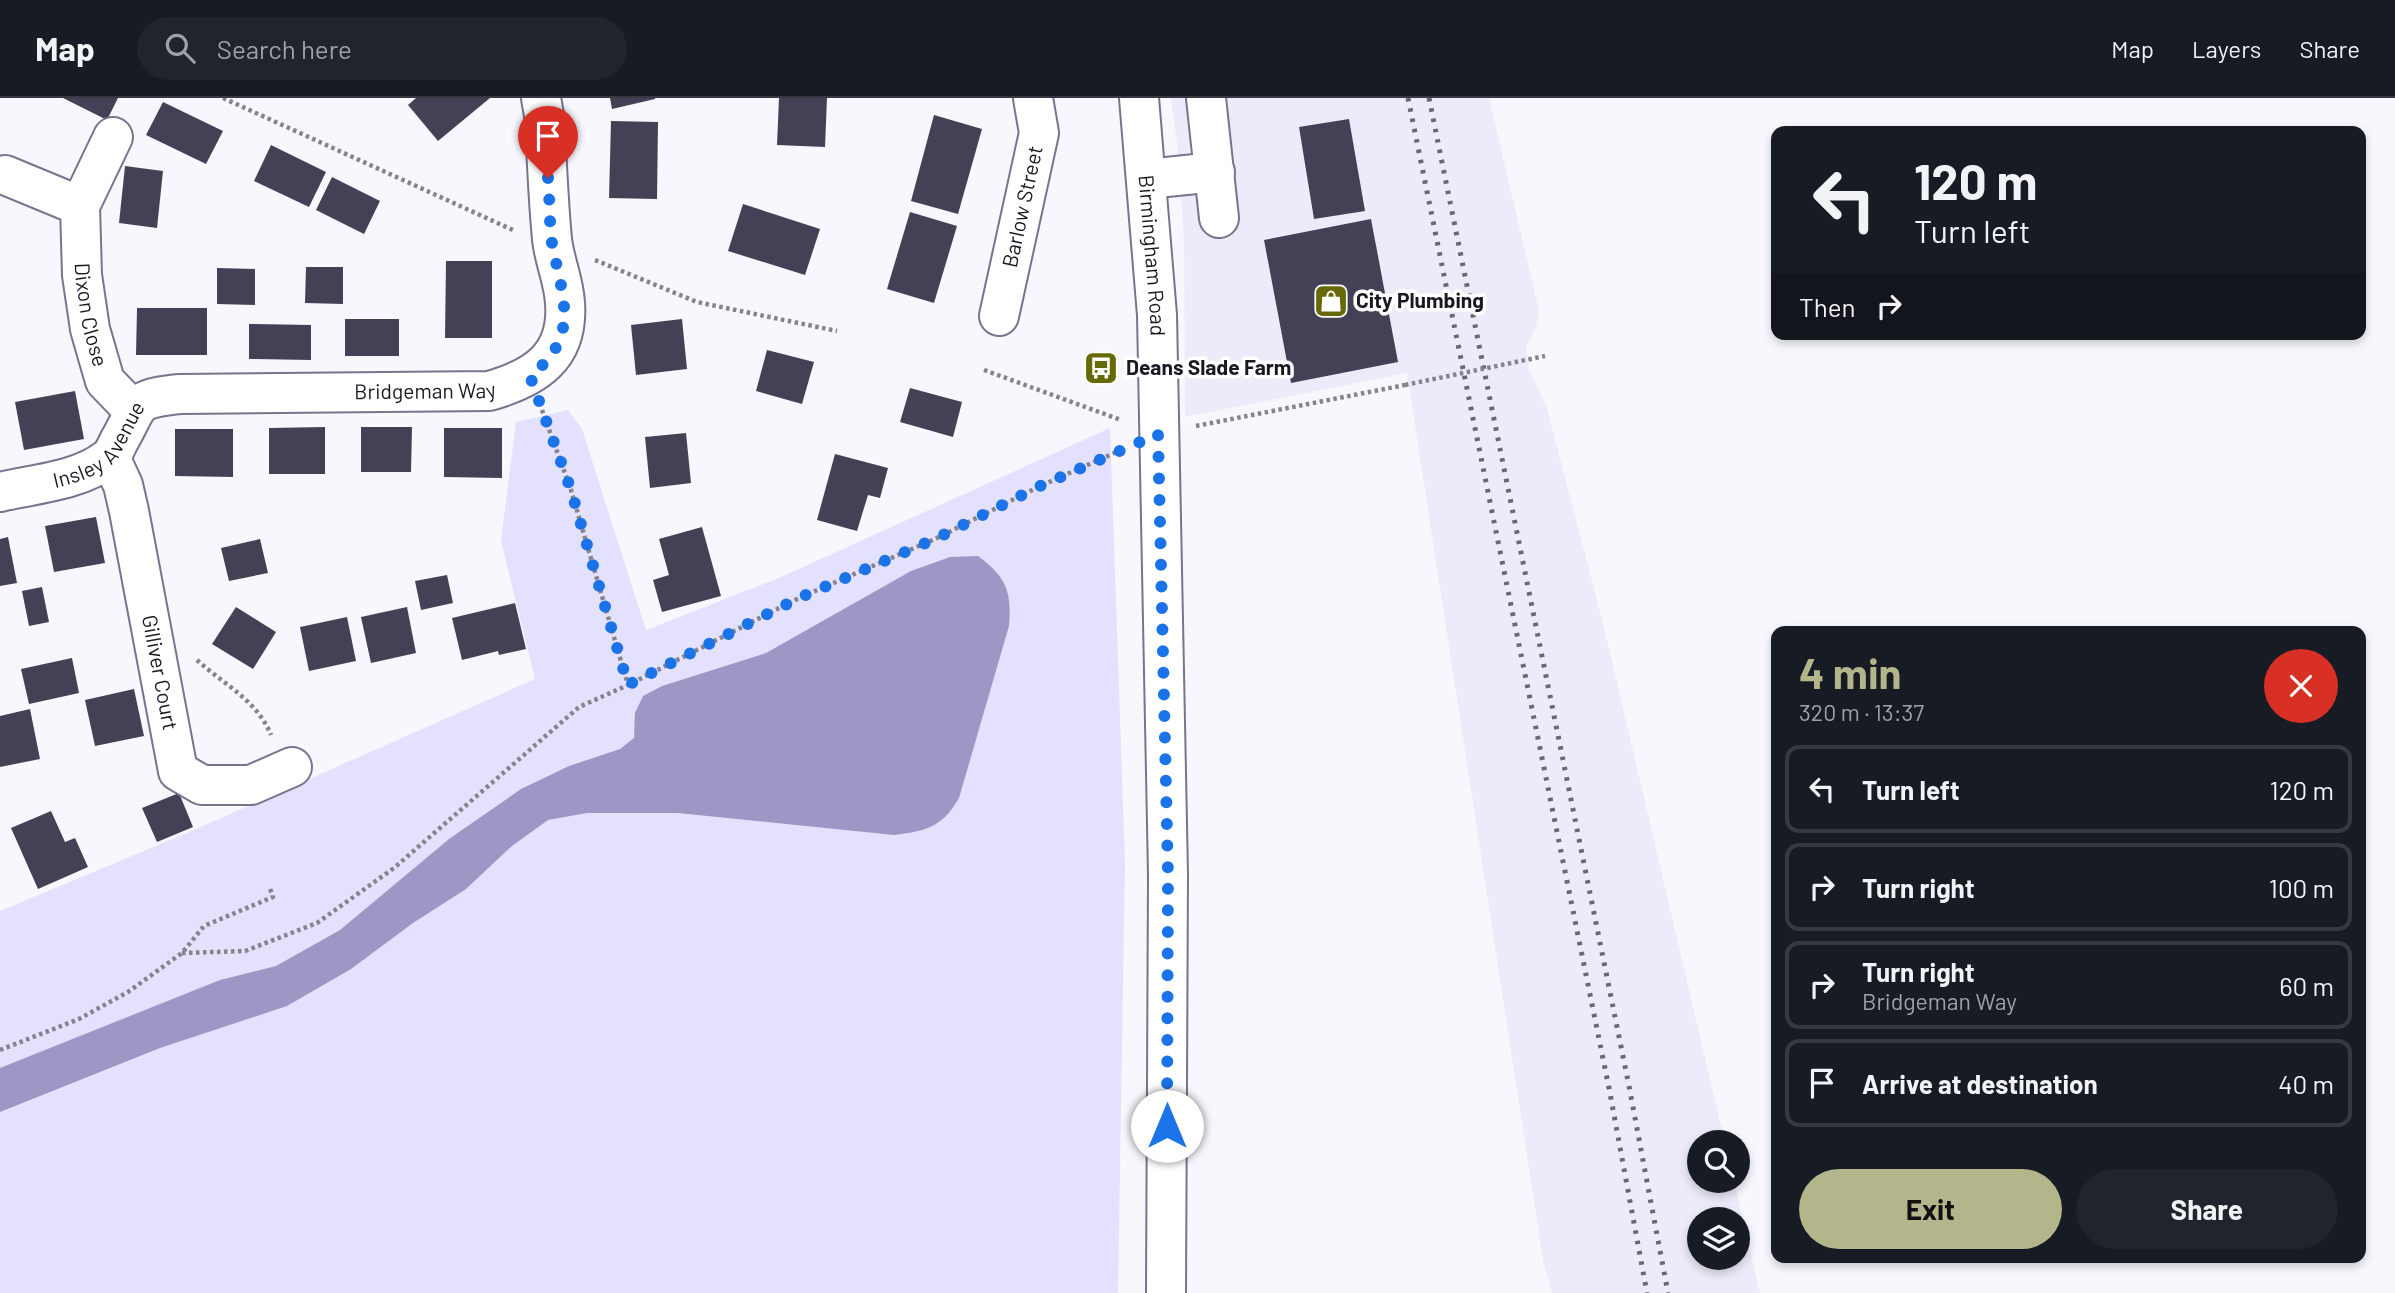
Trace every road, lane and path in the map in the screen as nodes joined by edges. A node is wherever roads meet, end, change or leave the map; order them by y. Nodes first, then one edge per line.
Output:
1 (223, 98) edge
2 (541, 98) edge
3 (1033, 98) edge
4 (1139, 98) edge
5 (1206, 98) edge
6 (113, 136) dead end
7 (1215, 172) junction
8 (5, 175) dead end
9 (1147, 179) junction
10 (80, 206) junction
11 (1219, 218) dead end
12 (552, 242) junction
13 (999, 316) dead end
14 (836, 331) dead end
15 (1545, 356) dead end
16 (985, 370) dead end
17 (530, 376) junction
18 (142, 403) junction
19 (1143, 428) junction
20 (110, 457) junction
21 (0, 492) edge
22 (149, 618) junction
23 (628, 685) junction
24 (288, 769) joint
25 (269, 886) dead end
26 (181, 953) junction
27 (0, 1049) edge
28 (1166, 1293) edge

1 - 12 path
2 - 12 street, Bridgeman Way
3 - 13 street, Barlow Street
4 - 9 street, Birmingham Road
5 - 7 street
6 - 10 street, Dixon Close
7 - 9 street
7 - 11 street
8 - 10 street
9 - 19 street, Birmingham Road
10 - 18 street, Dixon Close
12 - 14 path
12 - 17 street, Bridgeman Way
15 - 19 path, bridge
16 - 19 path
17 - 18 street, Bridgeman Way
17 - 23 path
18 - 20 street, Insley Avenue
19 - 23 path
19 - 28 street, Birmingham Road
20 - 21 street, Insley Avenue
20 - 22 street, Gilliver Court
22 - 24 path
22 - 24 street, Gilliver Court
23 - 26 path
25 - 26 path
26 - 27 path

